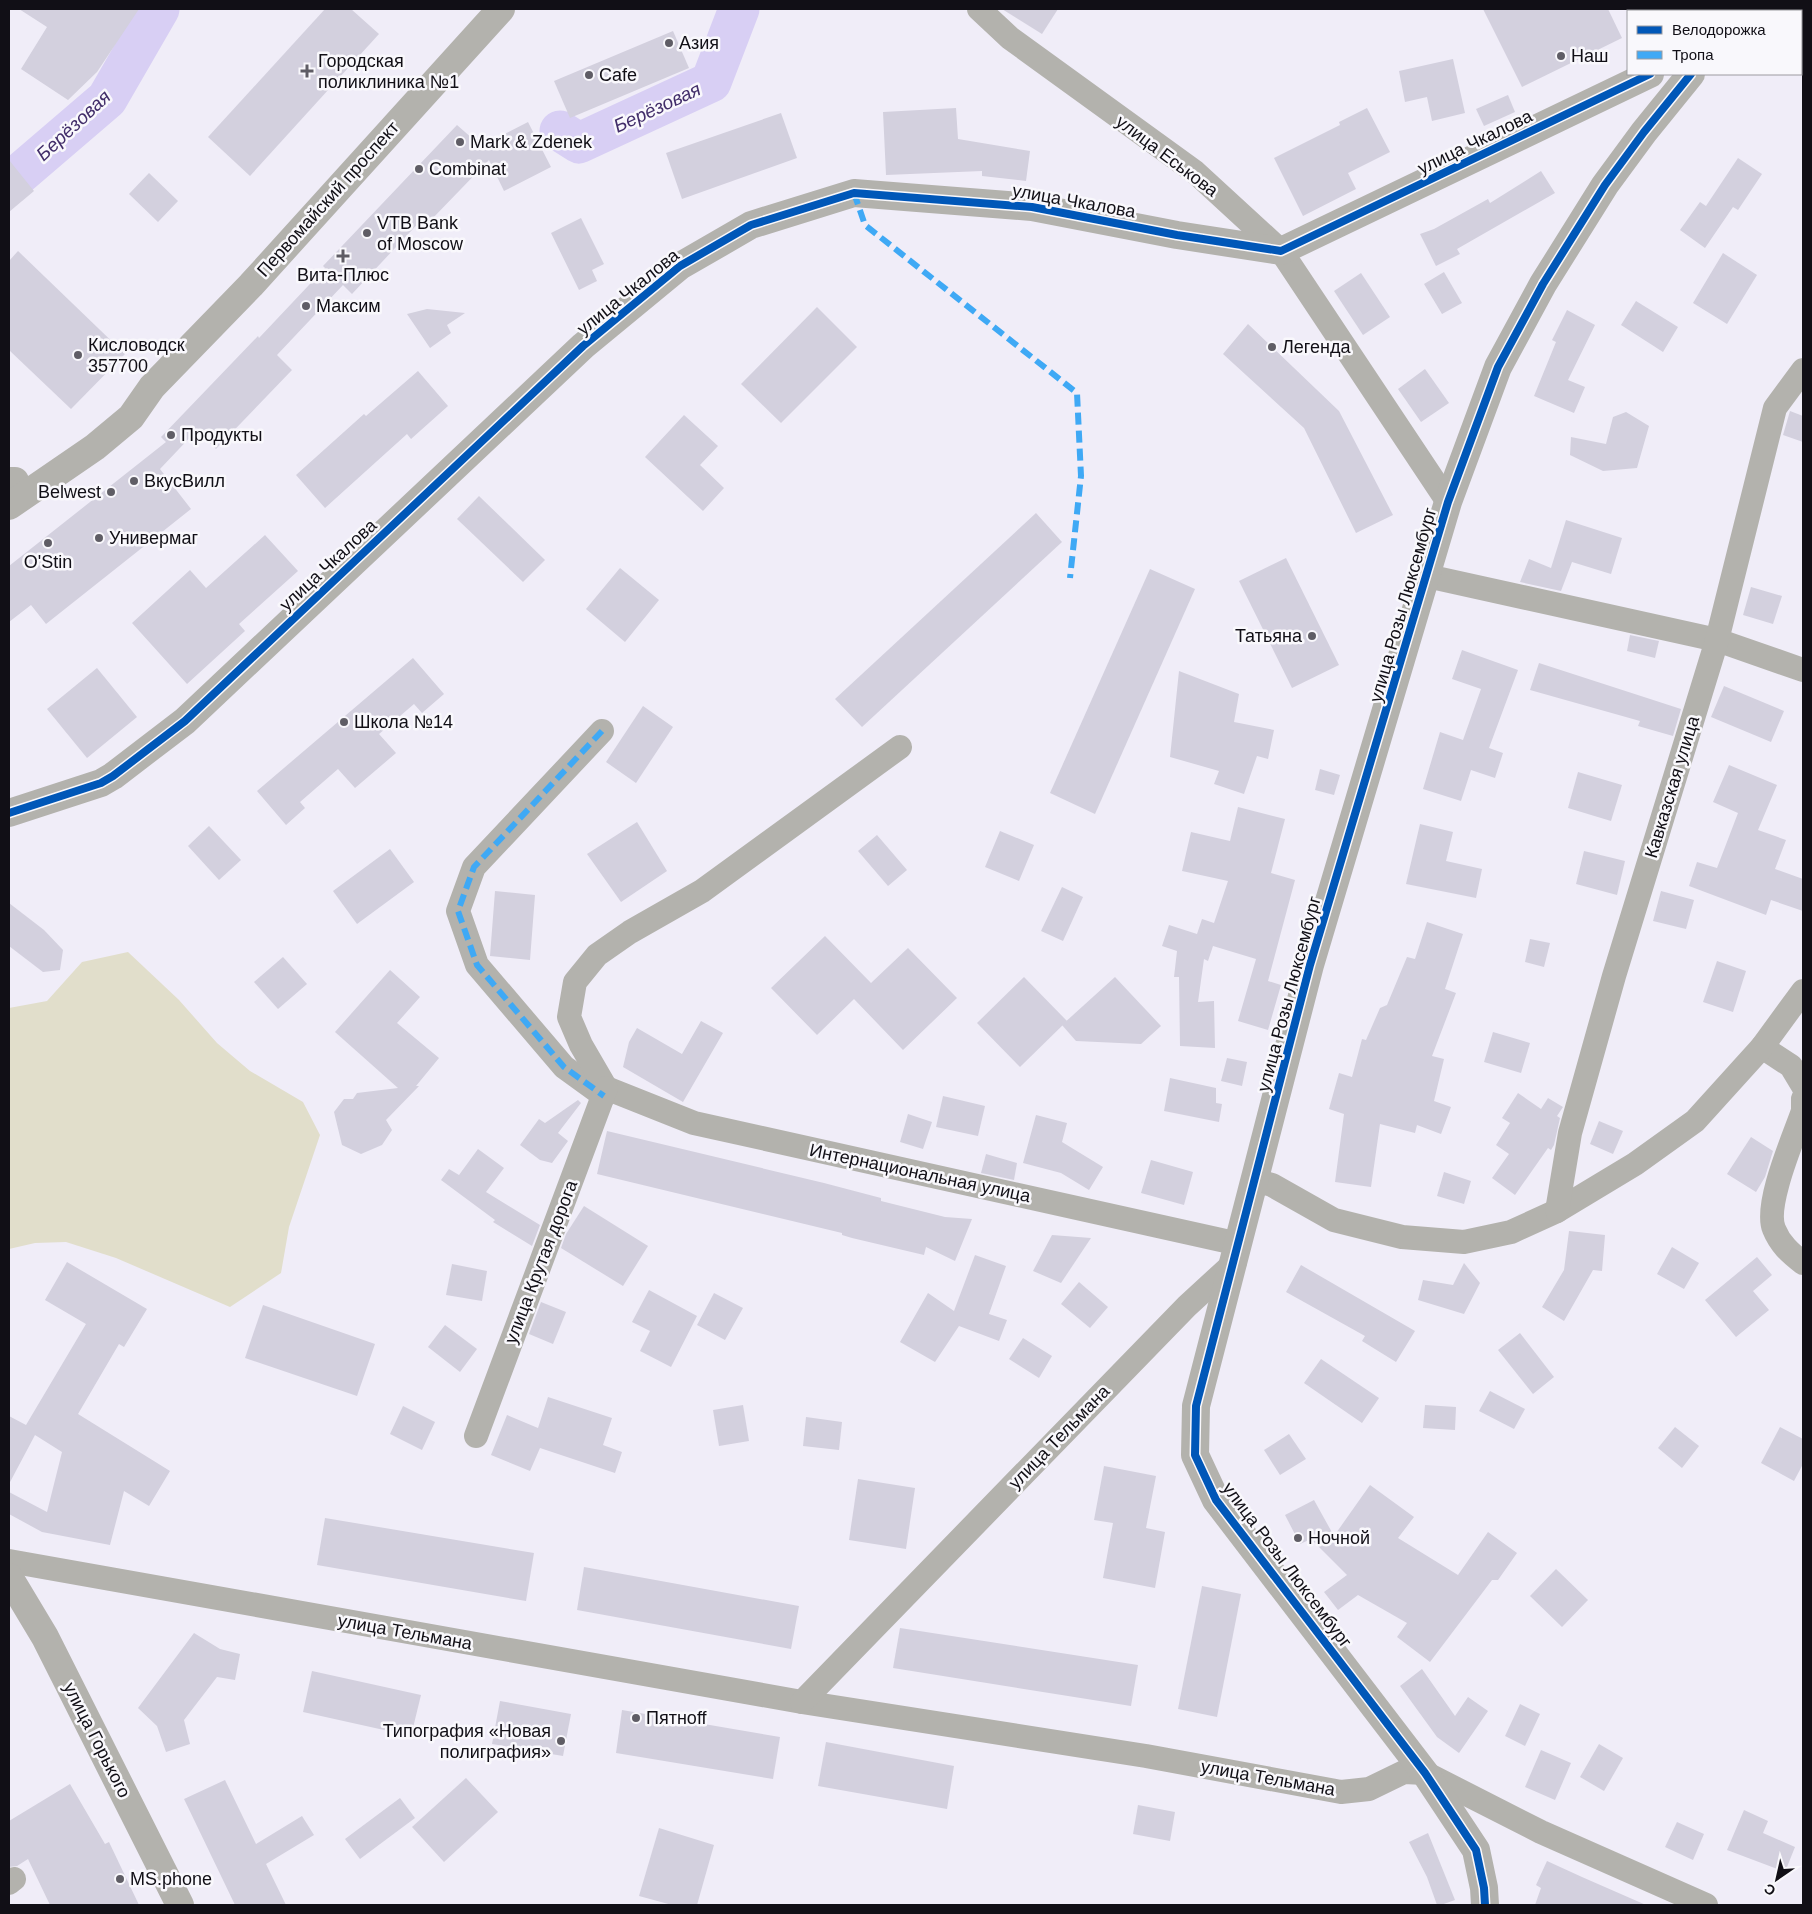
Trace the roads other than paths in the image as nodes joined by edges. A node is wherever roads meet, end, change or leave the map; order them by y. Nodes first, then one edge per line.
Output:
1 (501, 9) edge
2 (979, 9) edge
3 (1648, 75) edge
4 (1690, 75) edge
5 (1281, 251) junction
6 (1803, 370) edge
7 (10, 488) edge
8 (1448, 502) junction
9 (1427, 576) junction
10 (1717, 640) junction
11 (1803, 670) edge
12 (602, 730) dead end
13 (900, 748) dead end
14 (9, 813) edge
15 (1803, 991) edge
16 (1762, 1046) junction
17 (1803, 1086) edge
18 (605, 1092) junction
19 (1803, 1099) edge
20 (1255, 1180) junction
21 (1557, 1211) junction
22 (1237, 1253) junction
23 (1803, 1263) edge
24 (476, 1436) dead end
25 (9, 1561) edge
26 (9, 1577) edge
27 (802, 1702) junction
28 (1424, 1773) junction
29 (180, 1905) edge
30 (1485, 1905) edge
31 (1706, 1905) edge

1 - 7 street, Первомайский проспект
2 - 5 street, улица Еськова
3 - 5 street, улица Чкалова
4 - 8 street, улица Розы Люксембург
5 - 8 street, улица Еськова
5 - 14 street, улица Чкалова
6 - 10 street, Кавказская улица
8 - 9 street, улица Розы Люксембург
9 - 10 street
9 - 20 street, улица Розы Люксембург
10 - 11 street
10 - 21 street, Кавказская улица
12 - 18 street, Интернациональная улица
13 - 18 street
15 - 16 street
16 - 17 street
16 - 21 street
18 - 22 street, Интернациональная улица
18 - 24 street, улица Крутая дорога
19 - 23 street
20 - 21 street
20 - 22 street, улица Розы Люксембург
22 - 27 street, улица Тельмана
22 - 28 street, улица Розы Люксембург
25 - 27 street, улица Тельмана
26 - 29 street, улица Горького
27 - 28 street, улица Тельмана
28 - 30 street, улица Розы Люксембург
28 - 31 street, улица Тельмана

